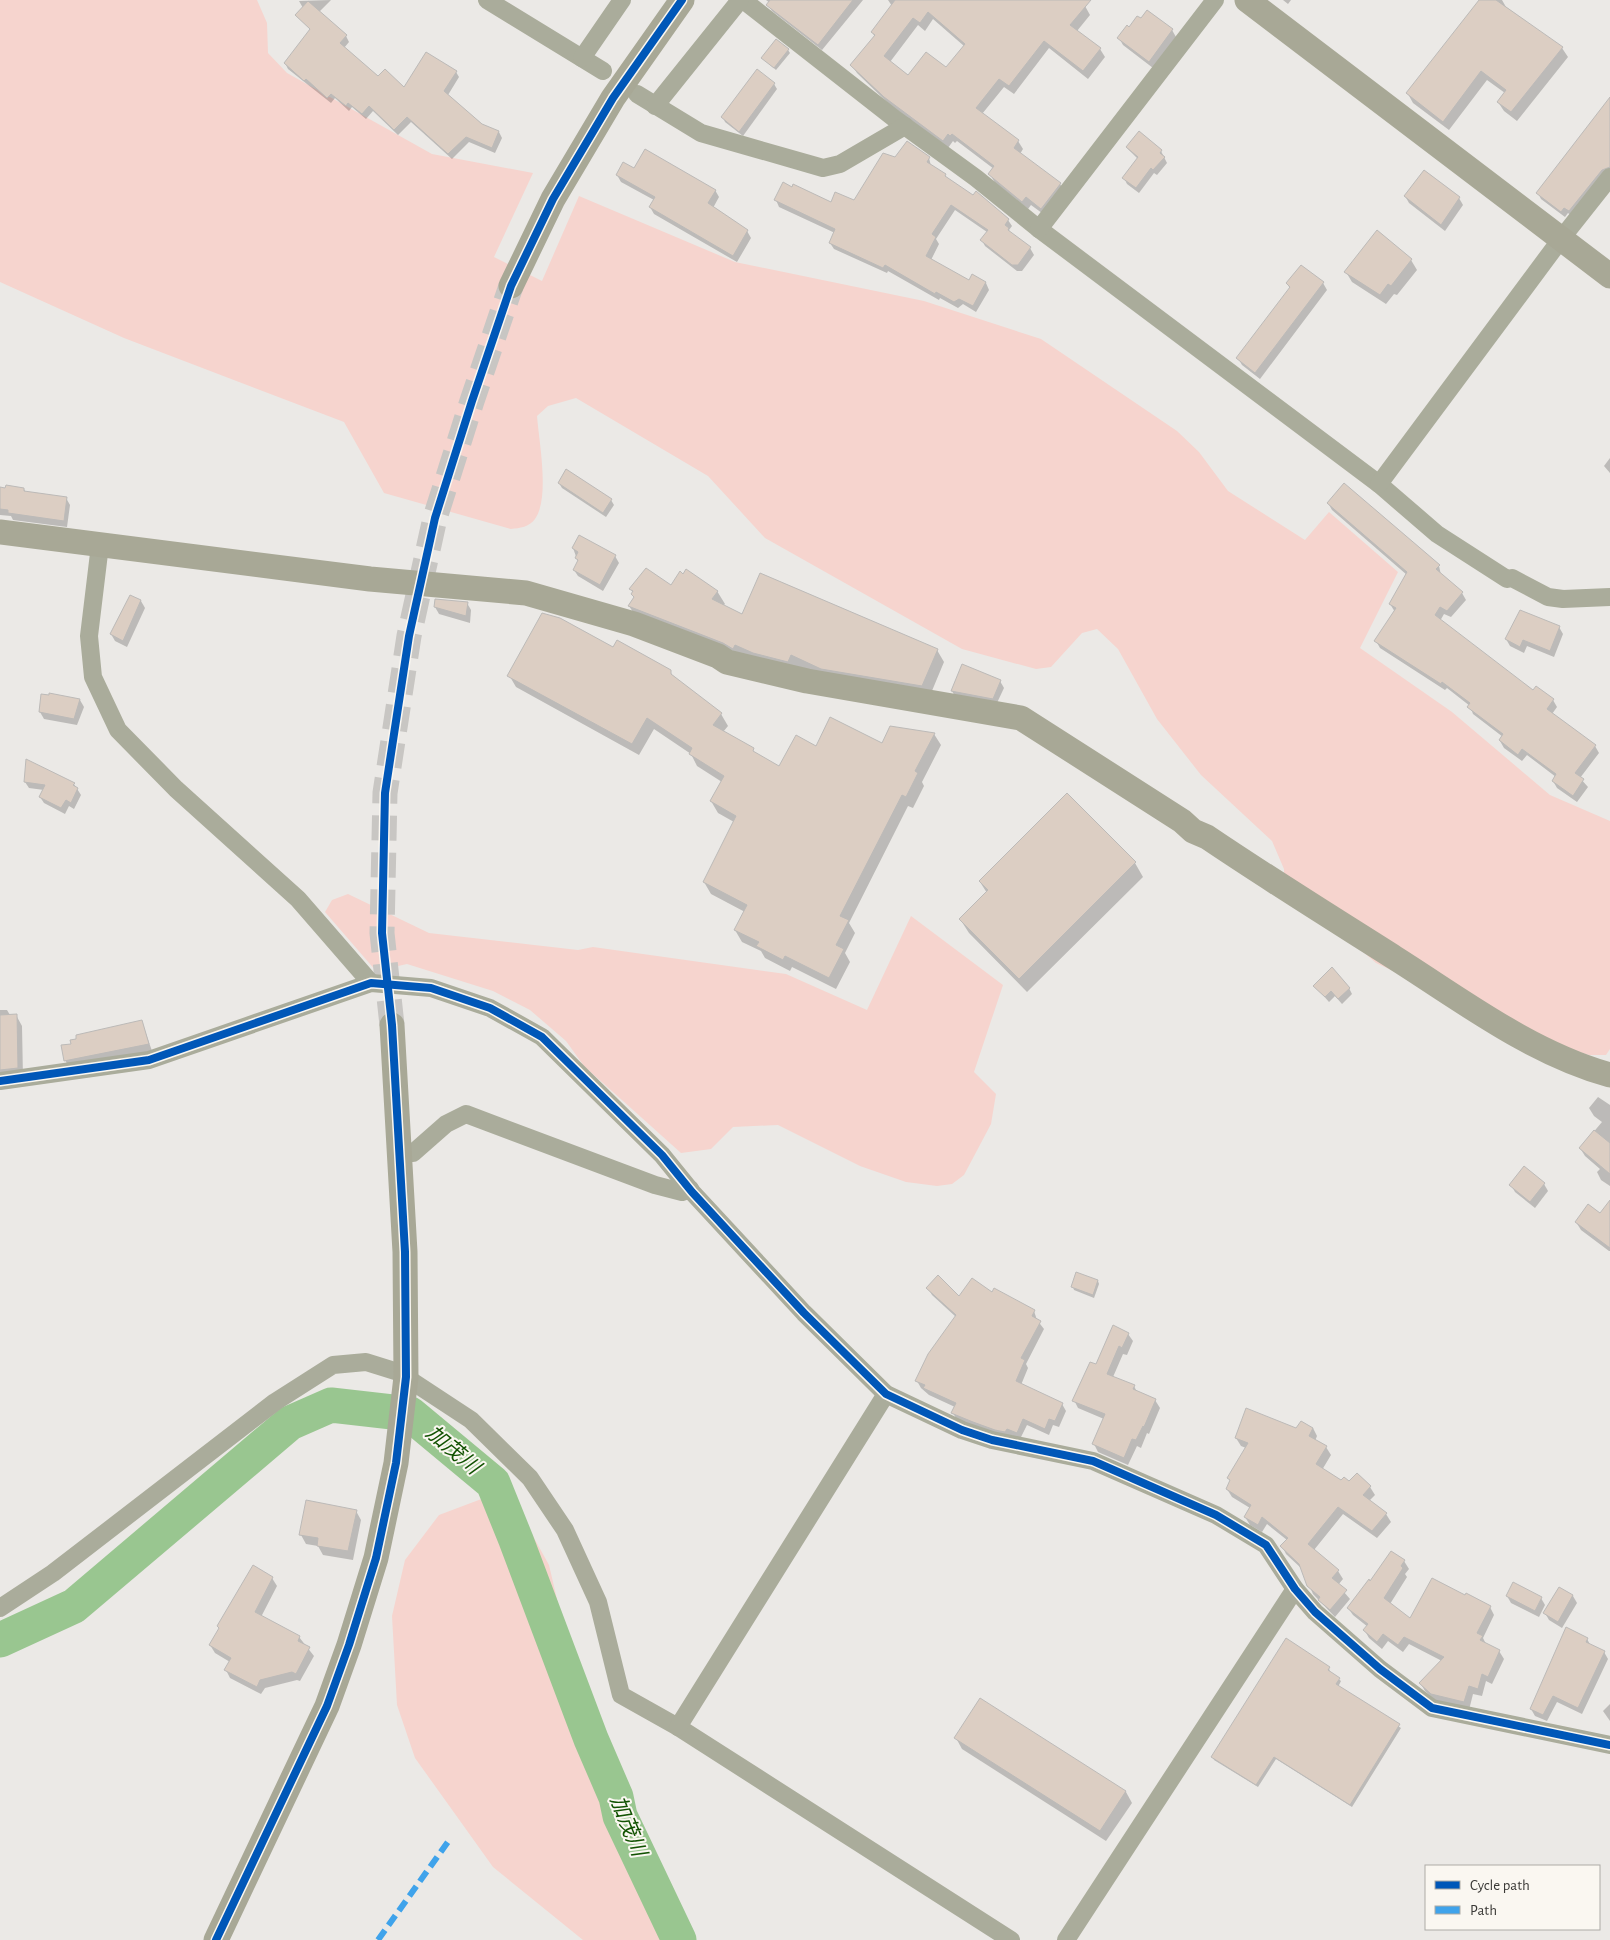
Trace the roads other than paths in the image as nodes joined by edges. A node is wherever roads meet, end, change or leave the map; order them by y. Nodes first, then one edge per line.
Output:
1 (487, 0) edge
2 (622, 0) edge
3 (682, 0) edge
4 (741, 0) edge
5 (1215, 0) edge
6 (1247, 0) edge
7 (582, 58) junction
8 (603, 71) dead end
9 (638, 94) dead end
10 (655, 106) junction
11 (905, 126) junction
12 (1610, 177) edge
13 (1039, 229) junction
14 (1561, 239) junction
15 (1610, 276) edge
16 (511, 286) tunnel mouth
17 (1379, 484) junction
18 (0, 532) edge
19 (100, 545) junction
20 (1610, 597) edge
21 (371, 984) junction
22 (392, 1026) tunnel mouth
23 (1610, 1075) edge
24 (0, 1081) edge
25 (399, 1152) junction
26 (690, 1189) junction
27 (406, 1378) junction
28 (886, 1394) junction
29 (1295, 1589) junction
30 (0, 1608) edge
31 (678, 1727) junction
32 (1610, 1745) edge
33 (216, 1940) edge
34 (1012, 1940) edge
35 (1066, 1940) edge

1 - 7 street
2 - 7 street
3 - 16 street
4 - 10 street
4 - 11 street
5 - 13 street
6 - 14 street
7 - 8 street
9 - 10 street
10 - 11 street
11 - 13 street
12 - 14 street
13 - 17 street
14 - 15 street
14 - 17 street
17 - 20 street
18 - 19 street
19 - 21 street
19 - 23 street
21 - 24 street
21 - 26 street
22 - 25 street
25 - 26 street
25 - 27 street
26 - 28 street
27 - 30 street
27 - 31 street
27 - 33 street
28 - 29 street
28 - 31 street
29 - 32 street
29 - 35 street
31 - 34 street

